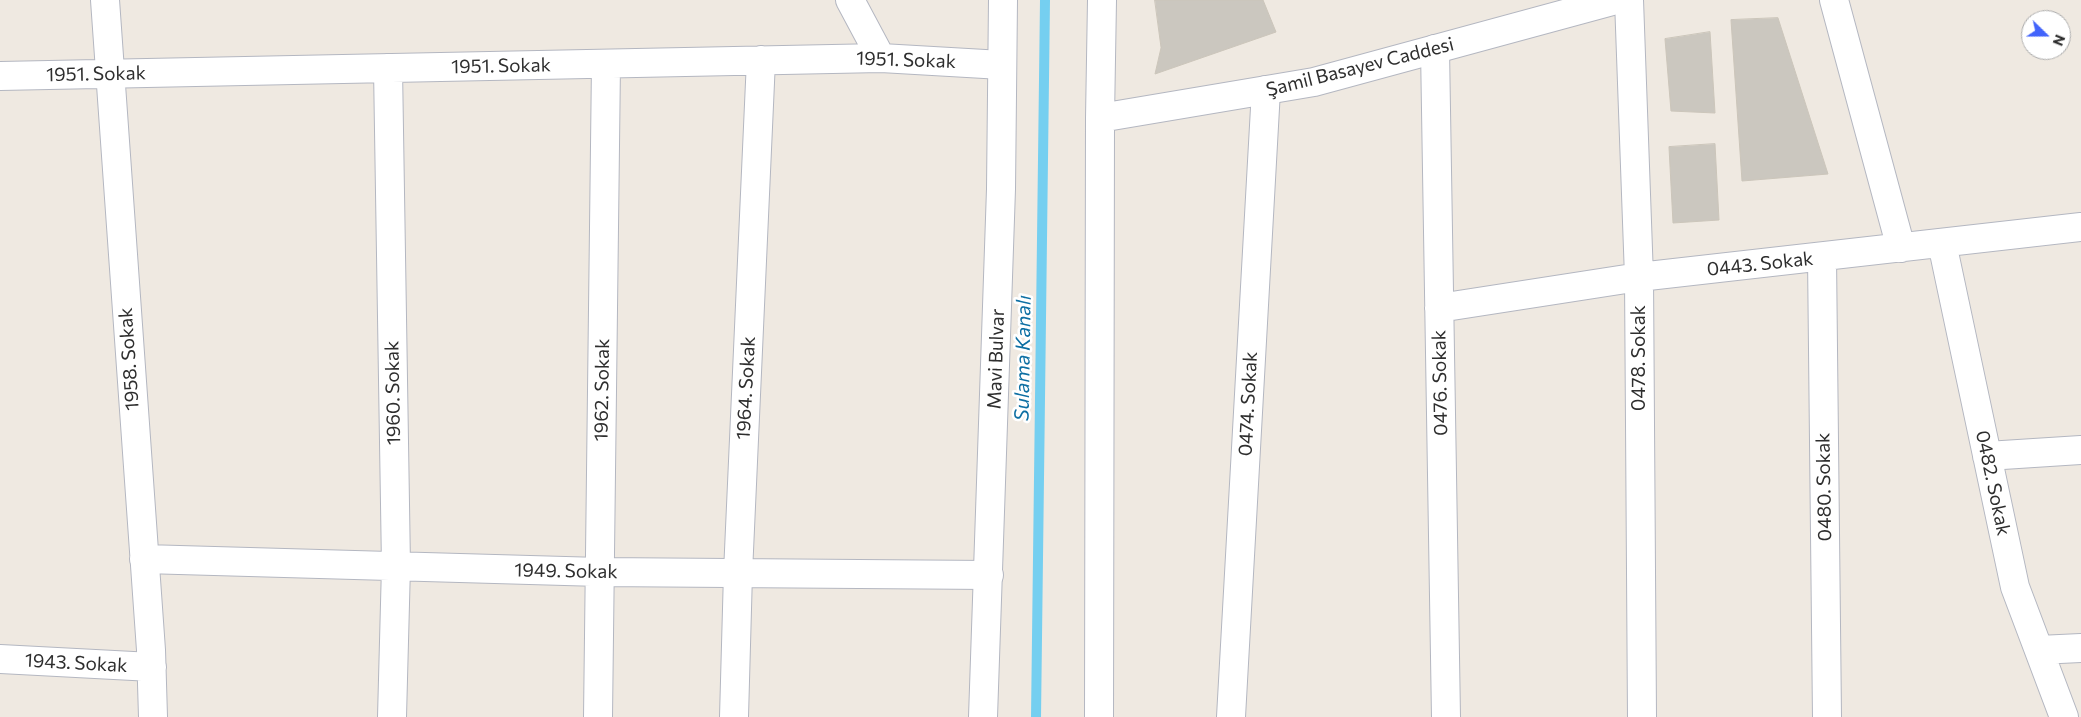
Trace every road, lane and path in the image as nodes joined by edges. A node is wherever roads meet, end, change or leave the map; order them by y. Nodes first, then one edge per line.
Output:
1 (105, 0) edge
2 (850, 0) edge
3 (1002, 0) edge
4 (1102, 0) edge
5 (1616, 0) edge
6 (1629, 0) edge
7 (1834, 0) edge
8 (1435, 49) junction
9 (881, 58) junction
10 (762, 60) junction
11 (606, 64) junction
12 (1002, 65) junction
13 (388, 68) junction
14 (110, 74) junction
15 (0, 76) edge
16 (1266, 90) junction
17 (1100, 118) junction
18 (2081, 228) edge
19 (1942, 243) junction
20 (1901, 248) junction
21 (1822, 257) junction
22 (1639, 277) junction
23 (1439, 308) junction
24 (2081, 450) edge
25 (1987, 456) junction
26 (144, 559) junction
27 (396, 566) junction
28 (600, 572) junction
29 (738, 573) junction
30 (989, 575) junction
31 (2081, 648) edge
32 (2039, 650) junction
33 (0, 659) edge
34 (152, 667) junction
35 (154, 717) edge
36 (392, 717) edge
37 (598, 717) edge
38 (734, 717) edge
39 (983, 717) edge
40 (1099, 717) edge
41 (1231, 717) edge
42 (1446, 717) edge
43 (1642, 717) edge
44 (1827, 717) edge
45 (2064, 717) edge

1 - 14 street, 1958. Sokak
2 - 9 street
3 - 12 street, Mavi Bulvar
4 - 17 street
5 - 8 street, Şamil Basayev Caddesi
6 - 22 street, 0478. Sokak
7 - 20 street
8 - 16 street, Şamil Basayev Caddesi
8 - 23 street, 0476. Sokak
9 - 10 street, 1951. Sokak
9 - 12 street, 1951. Sokak
10 - 11 street, 1951. Sokak
10 - 29 street, 1964. Sokak
11 - 13 street, 1951. Sokak
11 - 28 street, 1962. Sokak
12 - 30 street, Mavi Bulvar
13 - 14 street, 1951. Sokak
13 - 27 street, 1960. Sokak
14 - 15 street, 1951. Sokak
14 - 26 street, 1958. Sokak
16 - 17 street, Şamil Basayev Caddesi
16 - 41 street, 0474. Sokak
17 - 40 street
18 - 19 street, 0443. Sokak
19 - 20 street, 0443. Sokak
19 - 25 street, 0482. Sokak
20 - 21 street, 0443. Sokak
21 - 22 street, 0443. Sokak
21 - 44 street, 0480. Sokak
22 - 23 street, 0443. Sokak
22 - 43 street, 0478. Sokak
23 - 42 street, 0476. Sokak
24 - 25 street
25 - 32 street, 0482. Sokak
26 - 27 street, 1949. Sokak
26 - 34 street, 1958. Sokak
27 - 28 street, 1949. Sokak
27 - 36 street, 1960. Sokak
28 - 29 street, 1949. Sokak
28 - 37 street, 1962. Sokak
29 - 30 street, 1949. Sokak
29 - 38 street, 1964. Sokak
30 - 39 street, Mavi Bulvar
31 - 32 street
32 - 45 street, 0482. Sokak
33 - 34 street, 1943. Sokak
34 - 35 street, 1958. Sokak

